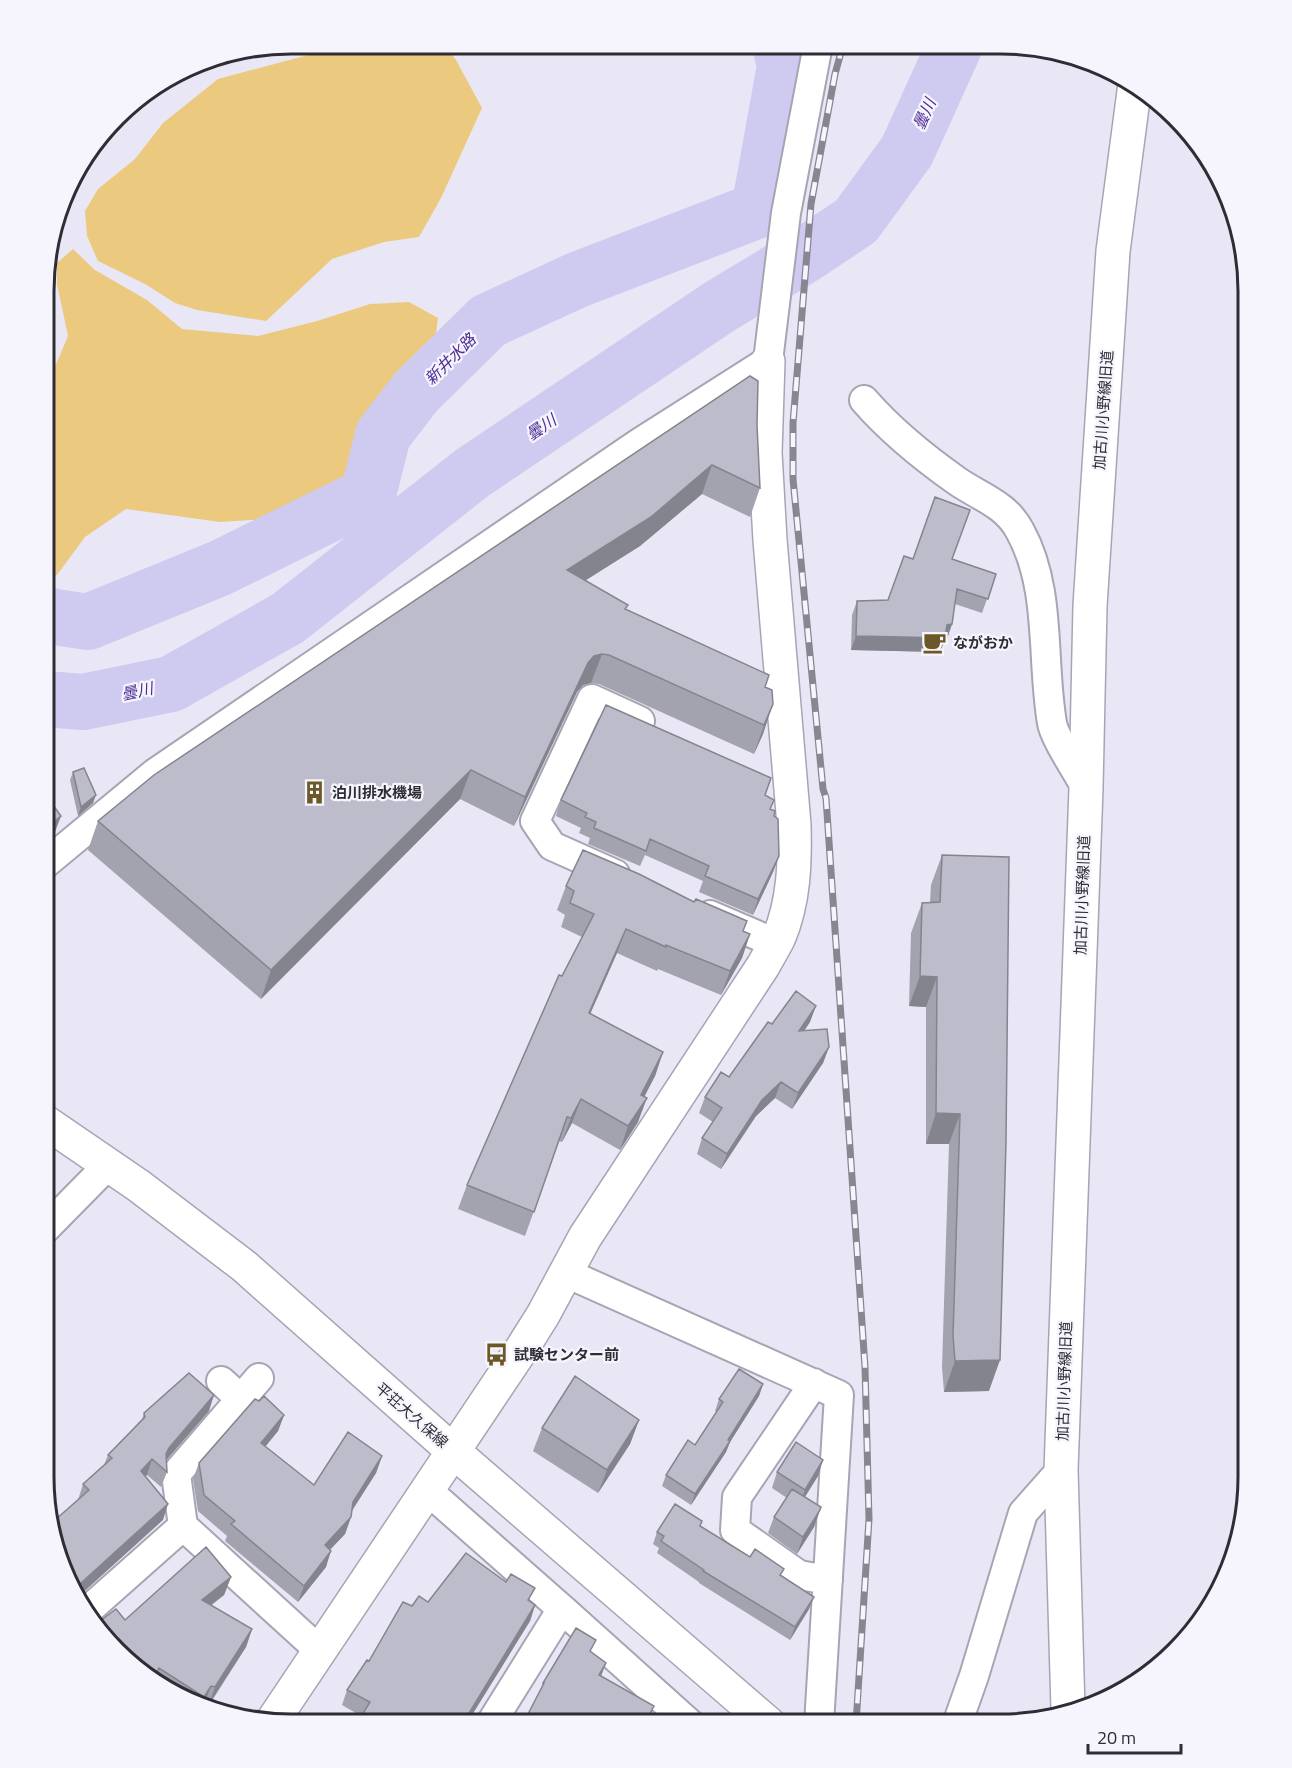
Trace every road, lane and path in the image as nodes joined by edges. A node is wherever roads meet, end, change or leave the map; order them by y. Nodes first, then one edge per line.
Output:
1 (816, 54) edge
2 (1134, 94) edge
3 (770, 351) junction
4 (864, 400) dead end
5 (665, 732) edge
6 (1086, 788) junction
7 (54, 856) edge
8 (637, 883) edge
9 (690, 906) edge
10 (775, 943) junction
11 (54, 1128) edge
12 (108, 1165) junction
13 (54, 1220) edge
14 (566, 1273) junction
15 (259, 1377) dead end
16 (814, 1383) junction
17 (453, 1451) junction
18 (1061, 1470) junction
19 (427, 1490) junction
20 (183, 1526) junction
21 (828, 1580) junction
22 (92, 1606) edge
23 (562, 1609) junction
24 (320, 1651) junction
25 (1068, 1704) edge
26 (278, 1713) edge
27 (497, 1714) edge
28 (671, 1714) edge
29 (757, 1714) edge
30 (820, 1714) edge
31 (960, 1714) edge

1 - 3 street
2 - 6 street, 加古川小野線旧道
3 - 7 street
3 - 10 street
4 - 6 street
5 - 8 street
6 - 18 street, 加古川小野線旧道
9 - 10 street
10 - 14 street
11 - 12 street, 平荘大久保線
12 - 13 street
12 - 17 street, 平荘大久保線
14 - 16 street
14 - 17 street
15 - 20 street
16 - 21 street
16 - 21 street
17 - 19 street
17 - 29 street, 平荘大久保線
18 - 25 street, 加古川小野線旧道
18 - 31 street
19 - 23 street
19 - 24 street
20 - 22 street
20 - 24 street
21 - 30 street
23 - 27 street
23 - 28 street
24 - 26 street

